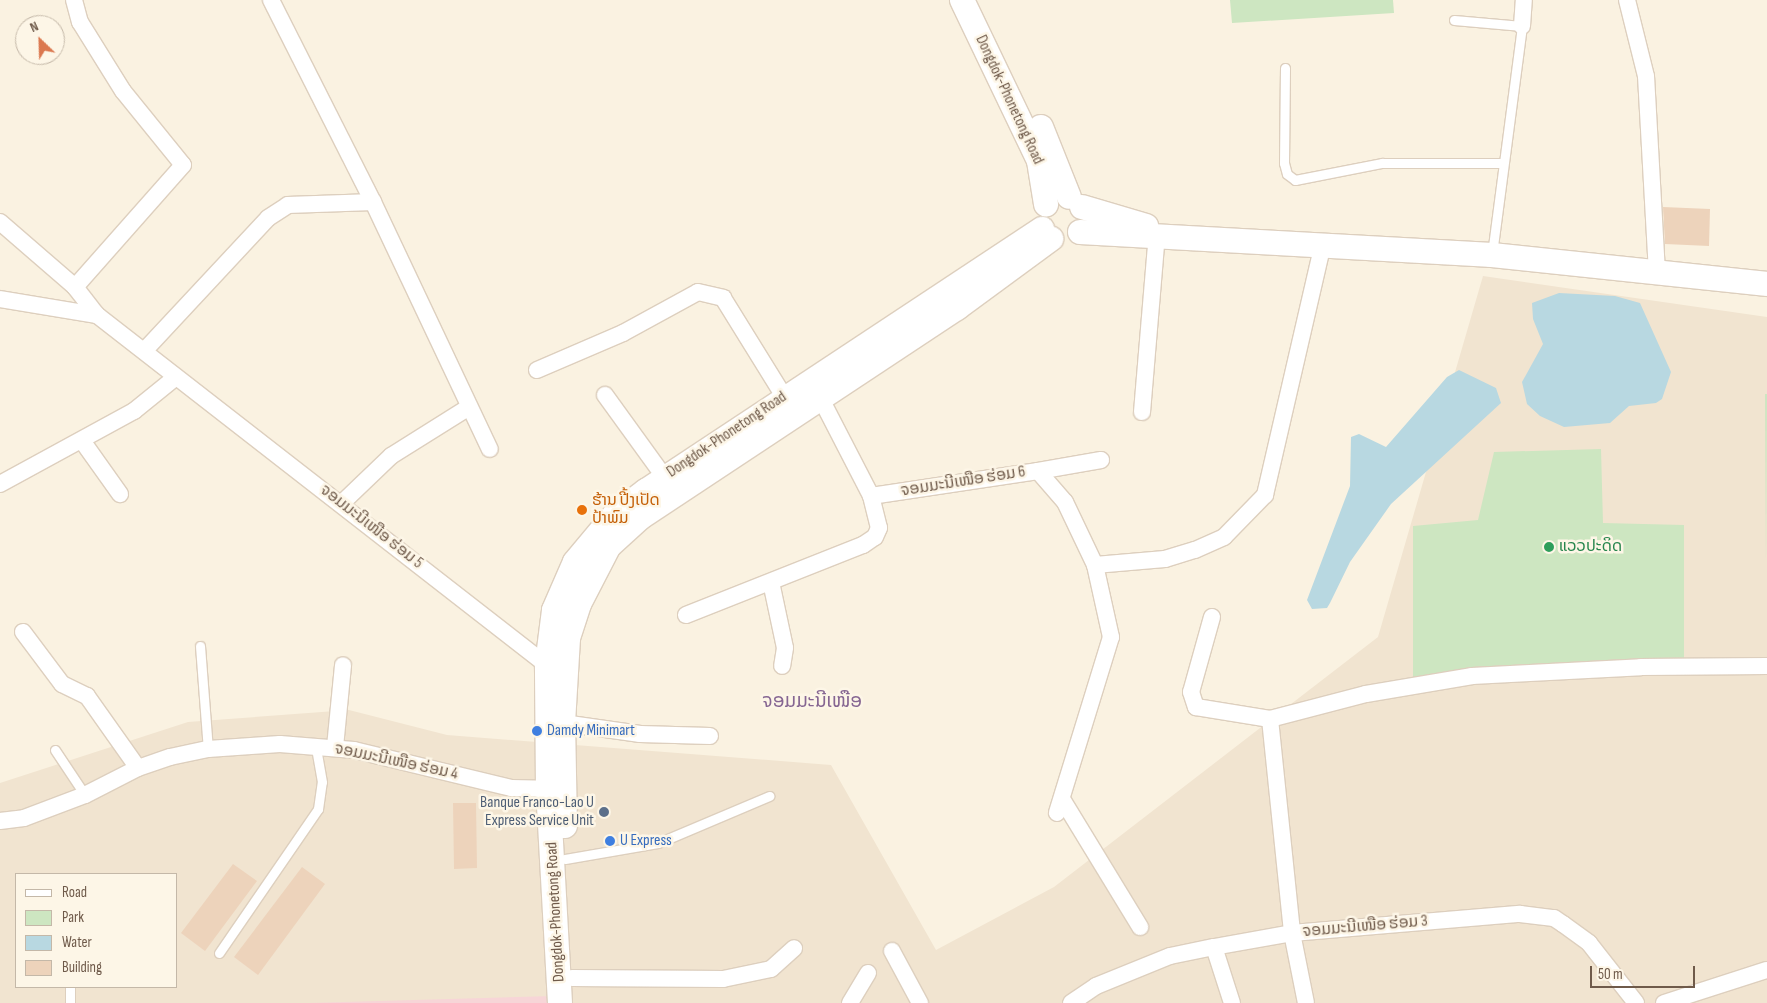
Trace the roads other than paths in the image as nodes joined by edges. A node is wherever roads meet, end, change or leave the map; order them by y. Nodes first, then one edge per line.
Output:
1 (270, 0) edge
2 (962, 0) edge
3 (981, 0) edge
4 (1524, 0) edge
5 (1628, 0) edge
6 (80, 2) edge
7 (1454, 20) dead end
8 (1522, 26) junction
9 (1286, 68) dead end
10 (1503, 163) junction
11 (373, 202) junction
12 (1076, 202) junction
13 (1046, 204) junction
14 (0, 222) edge
15 (1080, 232) junction
16 (1046, 234) junction
17 (1166, 235) junction
18 (1323, 244) junction
19 (1492, 255) junction
20 (1657, 274) junction
21 (1767, 284) edge
22 (75, 288) junction
23 (0, 299) edge
24 (97, 315) junction
25 (145, 350) junction
26 (538, 370) dead end
27 (176, 377) junction
28 (605, 395) dead end
29 (820, 397) junction
30 (790, 405) junction
31 (469, 407) junction
32 (1142, 412) dead end
33 (83, 442) junction
34 (490, 449) dead end
35 (1101, 460) dead end
36 (1038, 471) junction
37 (664, 478) junction
38 (0, 484) edge
39 (120, 494) dead end
40 (871, 496) junction
41 (342, 503) junction
42 (1094, 565) junction
43 (771, 582) junction
44 (686, 615) dead end
45 (1212, 617) dead end
46 (23, 632) dead end
47 (200, 646) dead end
48 (343, 665) dead end
49 (782, 666) dead end
50 (1767, 666) edge
51 (556, 671) junction
52 (1270, 719) junction
53 (563, 723) junction
54 (710, 736) dead end
55 (316, 747) junction
56 (335, 748) junction
57 (208, 749) junction
58 (55, 750) dead end
59 (138, 768) junction
60 (556, 788) junction
61 (85, 795) junction
62 (769, 796) dead end
63 (0, 821) edge
64 (565, 859) junction
65 (1140, 927) dead end
66 (1292, 933) junction
67 (1214, 947) junction
68 (794, 948) dead end
69 (892, 951) dead end
70 (219, 953) dead end
71 (1767, 970) edge
72 (868, 973) dead end
73 (572, 978) junction
74 (70, 988) edge
75 (1086, 998) edge
76 (70, 1003) edge
77 (560, 1003) edge
78 (573, 1003) edge
79 (850, 1003) edge
80 (920, 1003) edge
81 (1070, 1003) edge
82 (1232, 1003) edge
83 (1306, 1003) edge
84 (1636, 1003) edge
85 (1664, 1003) edge

1 - 11 street
2 - 13 main road, Dongdok-Phonetong Road
3 - 12 main road, Dongdok-Phonetong Road
4 - 8 street
5 - 20 street
6 - 22 street
7 - 8 lane
8 - 10 lane
9 - 10 lane
10 - 19 lane
11 - 25 street
11 - 31 street
12 - 13 main road
12 - 15 main road, Dongdok-Phonetong Road
12 - 17 main road
13 - 16 main road, Dongdok-Phonetong Road
14 - 22 street
15 - 16 main road, Dongdok-Phonetong Road
15 - 17 main road
16 - 29 main road, Dongdok-Phonetong Road
16 - 30 main road, Dongdok-Phonetong Road
17 - 18 main road
17 - 32 street
18 - 19 main road
18 - 42 street
19 - 20 main road
20 - 21 main road
22 - 24 street
23 - 24 street
24 - 25 street, ຈອມມະນີເໜືອ ຮ່ອມ 5
25 - 27 street, ຈອມມະນີເໜືອ ຮ່ອມ 5
26 - 30 street
27 - 33 street
27 - 41 street, ຈອມມະນີເໜືອ ຮ່ອມ 5
28 - 37 street
29 - 30 main road, Dongdok-Phonetong Road
29 - 40 street
30 - 37 main road, Dongdok-Phonetong Road
30 - 51 main road, Dongdok-Phonetong Road
31 - 34 street
31 - 41 street
33 - 38 street
33 - 39 street
35 - 36 street
36 - 40 street, ຈອມມະນີເໜືອ ຮ່ອມ 6
36 - 42 street, ຈອມມະນີເໜືອ ຮ່ອມ 6
37 - 51 main road, Dongdok-Phonetong Road
40 - 43 street
41 - 51 street, ຈອມມະນີເໜືອ ຮ່ອມ 5
42 - 65 street, ຈອມມະນີເໜືອ ຮ່ອມ 6
43 - 44 street
43 - 49 street
45 - 52 street
46 - 59 street
47 - 57 lane
48 - 56 street
50 - 52 street
51 - 53 main road, Dongdok-Phonetong Road
51 - 60 main road, Dongdok-Phonetong Road
52 - 66 street
53 - 54 street
53 - 60 main road, Dongdok-Phonetong Road
55 - 56 street, ຈອມມະນີເໜືອ ຮ່ອມ 4
55 - 57 street, ຈອມມະນີເໜືອ ຮ່ອມ 4
55 - 70 lane
56 - 60 street, ຈອມມະນີເໜືອ ຮ່ອມ 4
57 - 59 street, ຈອມມະນີເໜືອ ຮ່ອມ 4
58 - 61 lane
59 - 61 street, ຈອມມະນີເໜືອ ຮ່ອມ 4
60 - 64 main road, Dongdok-Phonetong Road
60 - 77 main road, Dongdok-Phonetong Road
61 - 63 street, ຈອມມະນີເໜືອ ຮ່ອມ 4
62 - 64 lane
64 - 73 main road, Dongdok-Phonetong Road
66 - 67 street, ຈອມມະນີເໜືອ ຮ່ອມ 3
66 - 83 street
66 - 84 street, ຈອມມະນີເໜືອ ຮ່ອມ 3
67 - 75 street, ຈອມມະນີເໜືອ ຮ່ອມ 3
67 - 82 street
68 - 73 street
69 - 80 street
71 - 85 street
72 - 79 street
73 - 78 main road, Dongdok-Phonetong Road
74 - 76 lane
75 - 81 street, ຈອມມະນີເໜືອ ຮ່ອມ 3

